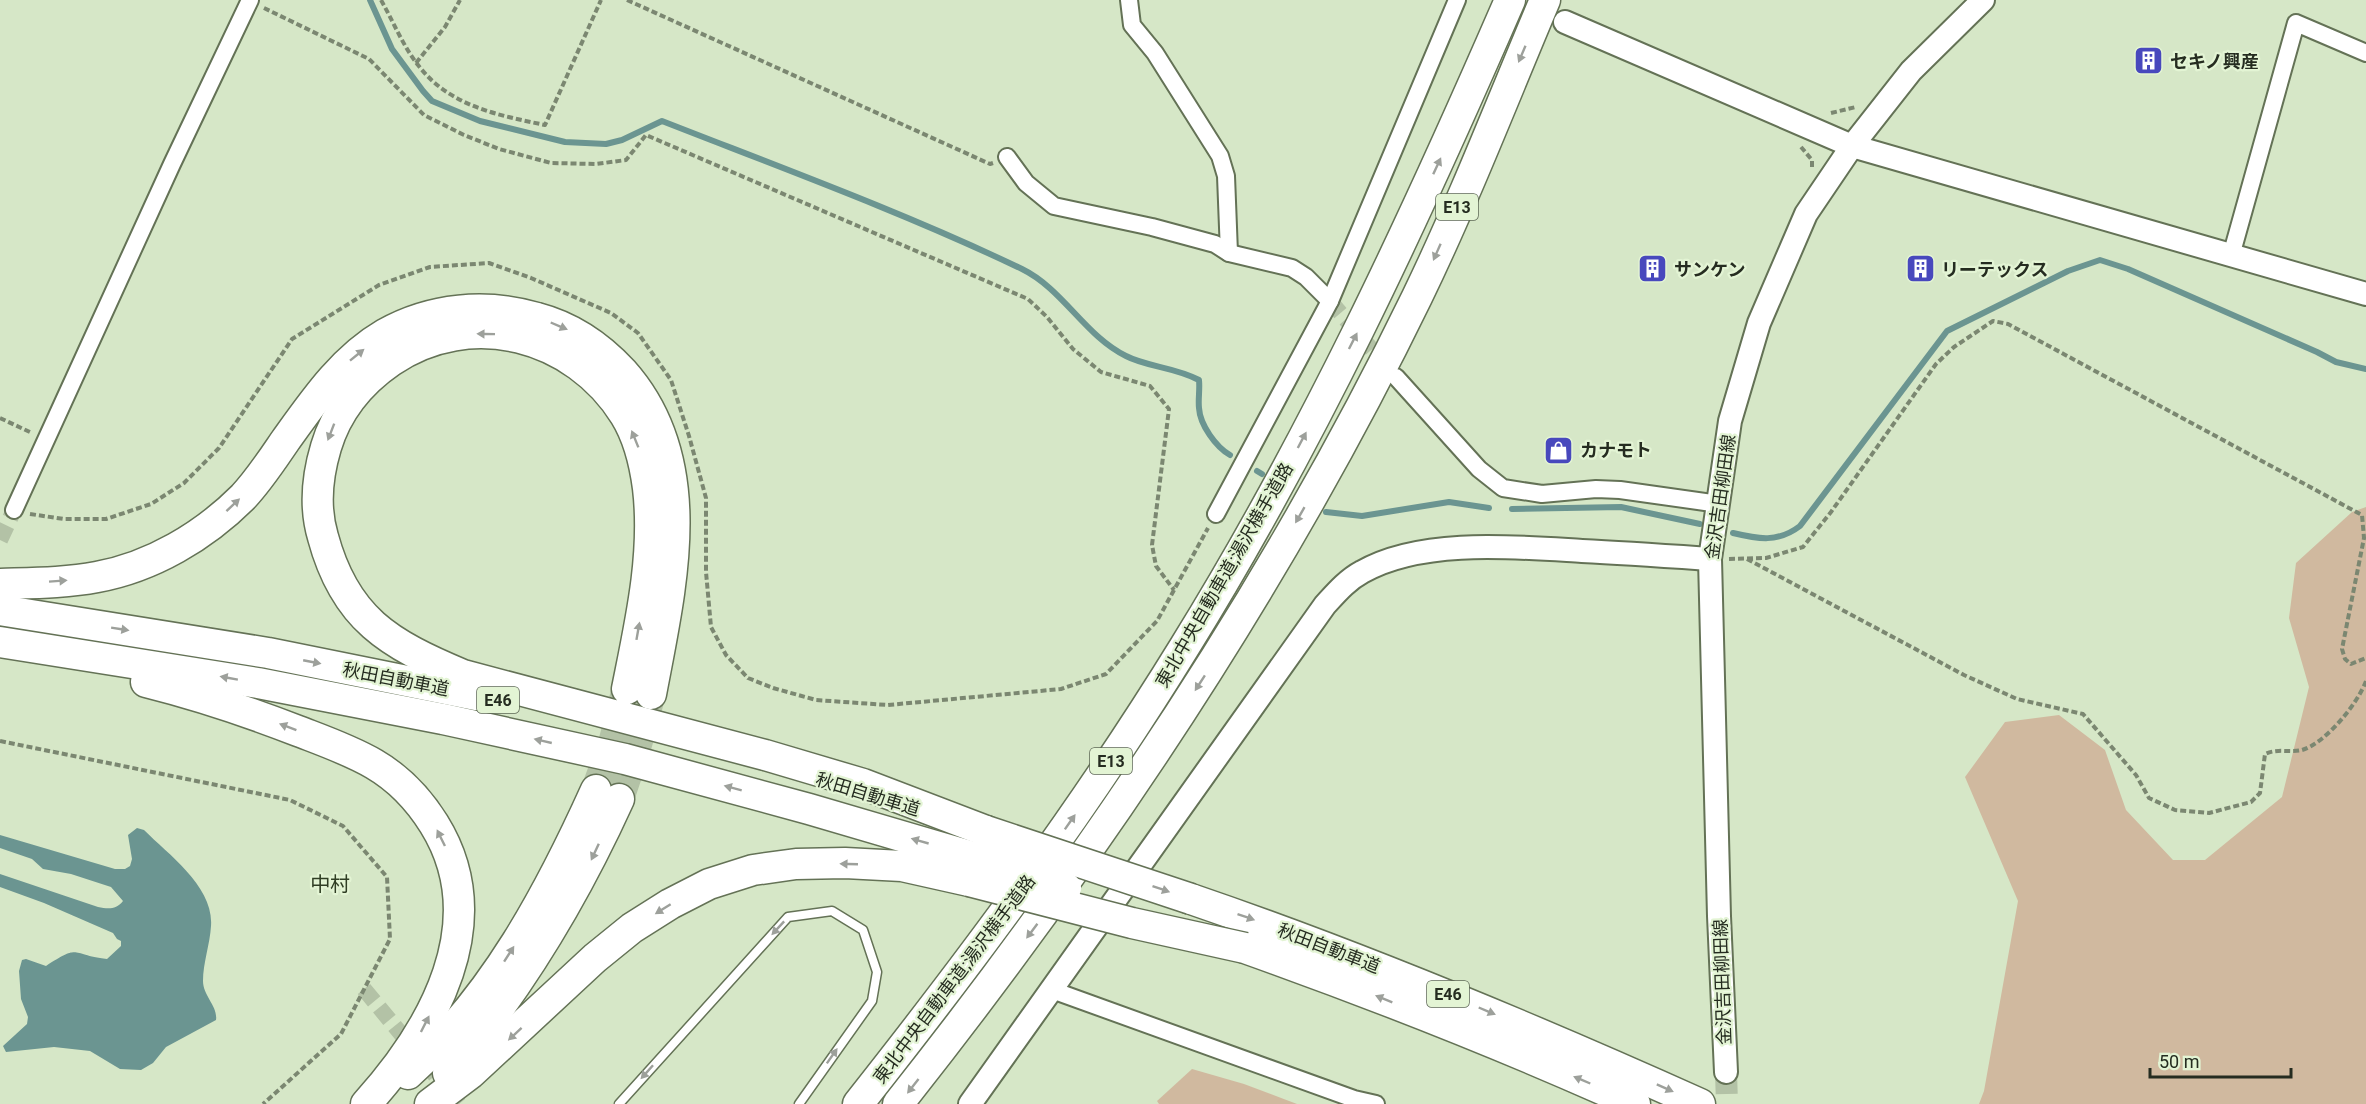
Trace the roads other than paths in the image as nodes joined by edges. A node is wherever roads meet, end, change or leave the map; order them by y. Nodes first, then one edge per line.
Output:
1 (1129, 0) edge
2 (1457, 0) edge
3 (1510, 0) edge
4 (1545, 0) edge
5 (1983, 0) edge
6 (250, 1) edge
7 (1565, 22) dead end
8 (2366, 53) edge
9 (1852, 146) junction
10 (1007, 158) road end
11 (1229, 253) junction
12 (2231, 256) junction
13 (2366, 294) edge
14 (1330, 301) junction
15 (1396, 376) tunnel mouth
16 (1719, 504) junction
17 (14, 510) tunnel mouth
18 (1216, 513) dead end
19 (1710, 559) junction
20 (0, 584) edge
21 (0, 610) edge
22 (0, 642) edge
23 (0, 652) edge
24 (977, 856) junction
25 (1052, 990) junction
26 (1726, 1072) tunnel mouth
27 (368, 1104) edge
28 (417, 1104) edge
29 (430, 1104) edge
30 (619, 1104) edge
31 (799, 1104) edge
32 (858, 1104) edge
33 (898, 1104) edge
34 (970, 1104) edge
35 (1376, 1104) edge
36 (1635, 1104) edge
37 (1700, 1104) edge

1 - 11 street
2 - 14 street
32 -> 3 highway, 東北中央自動車道;湯沢横手道路 / E13
4 -> 33 highway, 東北中央自動車道;湯沢横手道路 / E13
5 - 9 street, 金沢吉田柳田線
6 - 17 street
7 - 9 street
8 - 12 street
9 - 12 street
9 - 16 street, 金沢吉田柳田線
10 - 11 street
11 - 14 street
12 - 13 street
14 - 18 street
15 - 16 street
16 - 19 street, 金沢吉田柳田線
19 - 25 street
19 - 26 street, 金沢吉田柳田線
20 -> 24 highway
21 -> 24 highway, 秋田自動車道 / E46
24 -> 22 highway, 秋田自動車道 / E46
27 -> 23 highway
24 -> 29 highway
36 -> 24 highway, 秋田自動車道 / E46, bridge
24 -> 37 highway, 秋田自動車道 / E46, bridge
25 - 34 street
25 - 35 street
27 -> 28 highway
31 -> 30 lane

